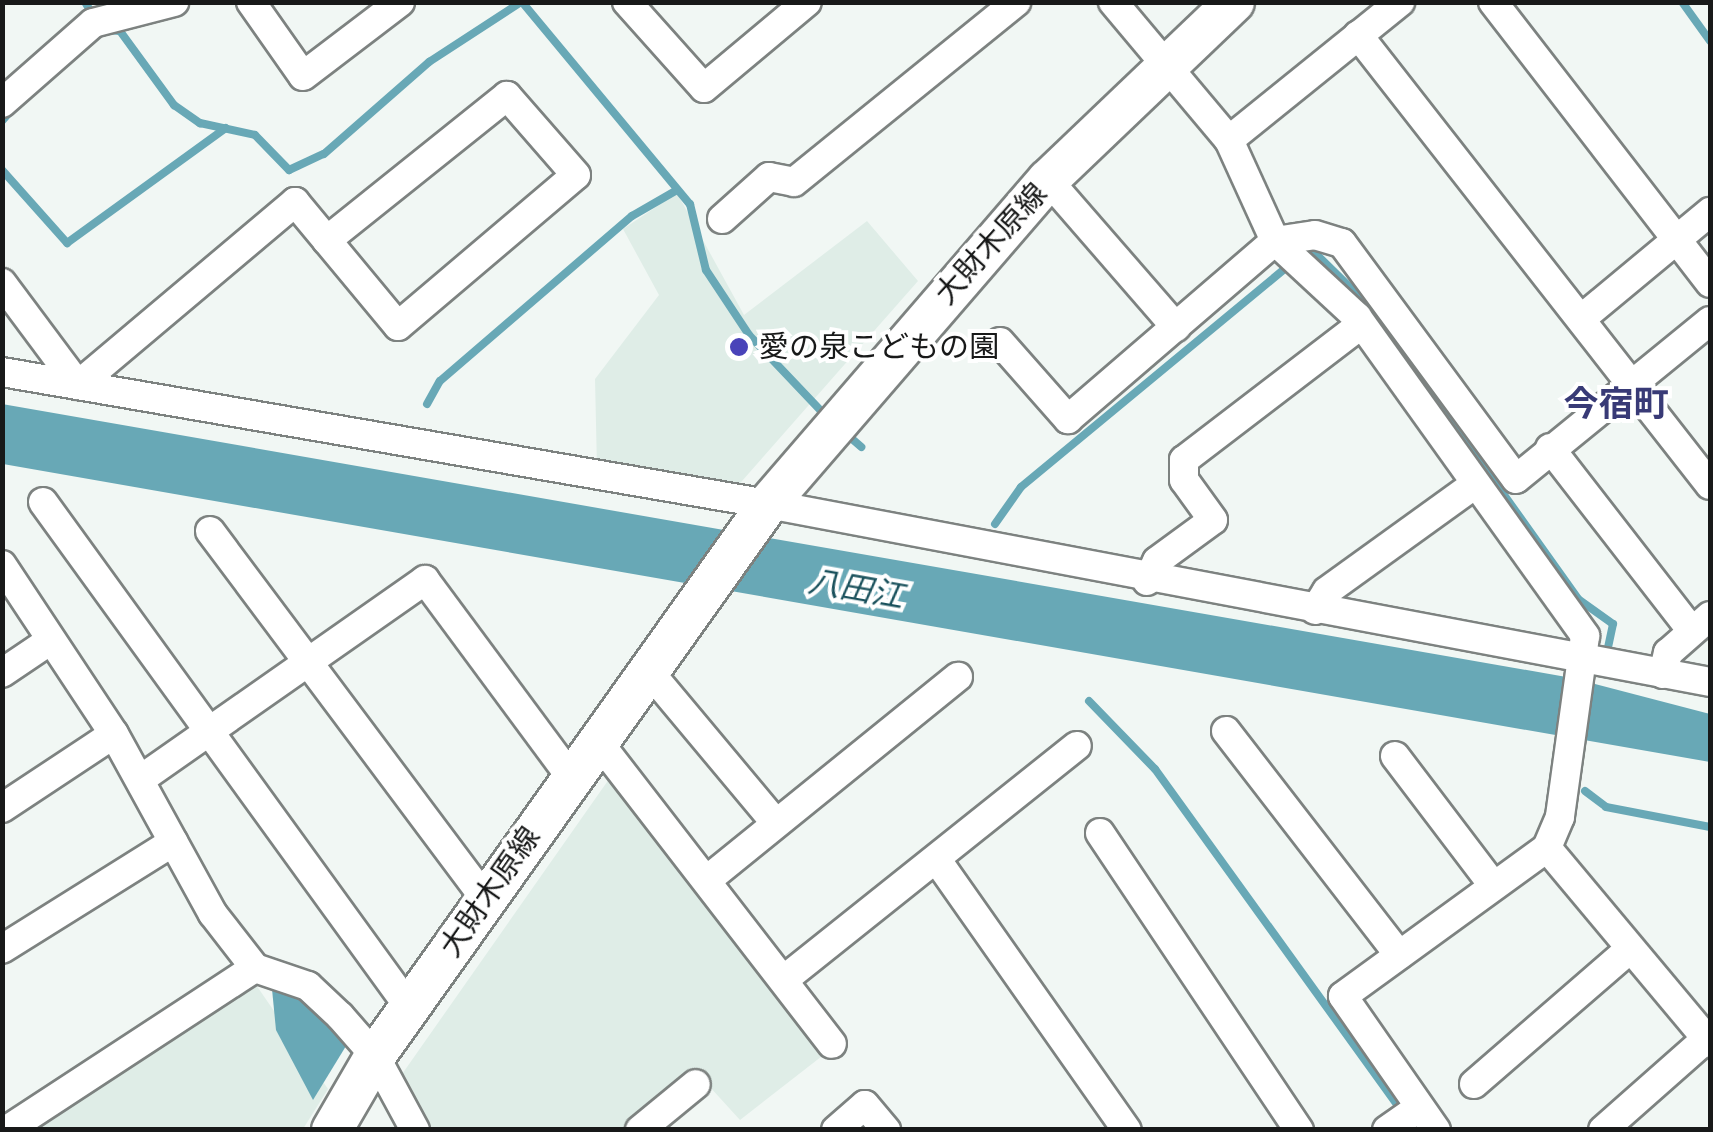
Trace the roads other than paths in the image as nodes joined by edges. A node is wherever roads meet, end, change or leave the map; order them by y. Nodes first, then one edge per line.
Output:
1 (174, 2) edge
2 (252, 2) edge
3 (400, 2) edge
4 (627, 2) edge
5 (1016, 2) edge
6 (1112, 2) edge
7 (1234, 2) edge
8 (1400, 2) edge
9 (1493, 2) edge
10 (800, 5) edge
11 (97, 15) edge
12 (1358, 35) junction
13 (1166, 62) junction
14 (2, 103) edge
15 (1229, 140) junction
16 (1048, 180) junction
17 (1710, 212) edge
18 (722, 219) dead end
19 (1680, 239) junction
20 (327, 240) junction
21 (1275, 241) junction
22 (1710, 283) edge
23 (2, 284) edge
24 (1580, 319) junction
25 (1710, 321) edge
26 (1176, 327) junction
27 (1358, 327) junction
28 (1000, 342) dead end
29 (2, 372) edge
30 (78, 384) junction
31 (1633, 385) junction
32 (1550, 448) junction
33 (1708, 476) edge
34 (1474, 485) junction
35 (43, 502) dead end
36 (768, 504) junction
37 (210, 531) dead end
38 (2, 565) edge
39 (1147, 581) junction
40 (1315, 610) junction
41 (1701, 623) edge
42 (51, 640) junction
43 (1584, 660) junction
44 (305, 662) junction
45 (647, 669) junction
46 (2, 673) edge
47 (1663, 674) junction
48 (958, 678) dead end
49 (1710, 682) edge
50 (1226, 731) dead end
51 (114, 734) junction
52 (210, 734) junction
53 (597, 740) junction
54 (1077, 746) dead end
55 (1395, 756) dead end
56 (571, 777) junction
57 (140, 779) junction
58 (2, 808) edge
59 (775, 822) junction
60 (1100, 834) dead end
61 (173, 842) junction
62 (1547, 848) junction
63 (937, 860) junction
64 (707, 880) junction
65 (1493, 885) junction
66 (485, 899) junction
67 (2, 949) edge
68 (1630, 949) junction
69 (1398, 954) junction
70 (256, 968) junction
71 (786, 978) junction
72 (409, 1007) junction
73 (1709, 1040) edge
74 (832, 1044) dead end
75 (375, 1056) junction
76 (696, 1084) dead end
77 (1474, 1084) dead end
78 (1427, 1119) edge
79 (1389, 1128) edge
80 (7, 1130) edge
81 (332, 1130) edge
82 (415, 1130) edge
83 (640, 1130) edge
84 (836, 1130) edge
85 (886, 1130) edge
86 (1126, 1130) edge
87 (1300, 1130) edge
88 (1603, 1130) edge

1 - 11 street
2 - 3 street
4 - 10 street
5 - 18 street
6 - 13 street
7 - 13 street, 大財木原線
8 - 12 street
9 - 19 street
11 - 14 street
12 - 15 street
12 - 24 street
13 - 15 street
13 - 16 street, 大財木原線
15 - 21 street
16 - 26 street
16 - 36 street, 大財木原線
17 - 19 street
19 - 22 street
19 - 24 street
20 - 20 street
20 - 30 street
21 - 26 street
21 - 27 street
21 - 32 street
23 - 30 street
24 - 31 street
25 - 31 street
26 - 28 street
27 - 34 street
27 - 39 street
29 - 30 street
30 - 36 street
31 - 32 street
31 - 33 street
32 - 41 street
34 - 40 street
34 - 43 street
35 - 52 street
36 - 39 street
36 - 45 street, 大財木原線
37 - 44 street
38 - 42 street
39 - 40 street
40 - 43 street
41 - 47 street
42 - 46 street
42 - 51 street
43 - 47 street
43 - 62 street
44 - 52 street
44 - 56 street
44 - 66 street
45 - 53 street, 大財木原線
45 - 59 street
47 - 49 street
48 - 59 street
50 - 69 street
51 - 57 street
51 - 58 street
52 - 57 street
52 - 72 street
53 - 56 street, 大財木原線
53 - 64 street
54 - 63 street
55 - 65 street
56 - 66 street, 大財木原線
57 - 61 street
59 - 64 street
60 - 87 street
61 - 67 street
61 - 70 street
62 - 65 street
62 - 68 street
63 - 71 street
63 - 86 street
64 - 71 street
65 - 69 street
66 - 72 street, 大財木原線
68 - 73 street
68 - 77 street
69 - 78 street
70 - 75 street
70 - 80 street
71 - 74 street
72 - 75 street, 大財木原線
73 - 88 street
75 - 81 street, 大財木原線
75 - 82 street
76 - 83 street
78 - 79 street
84 - 85 street

